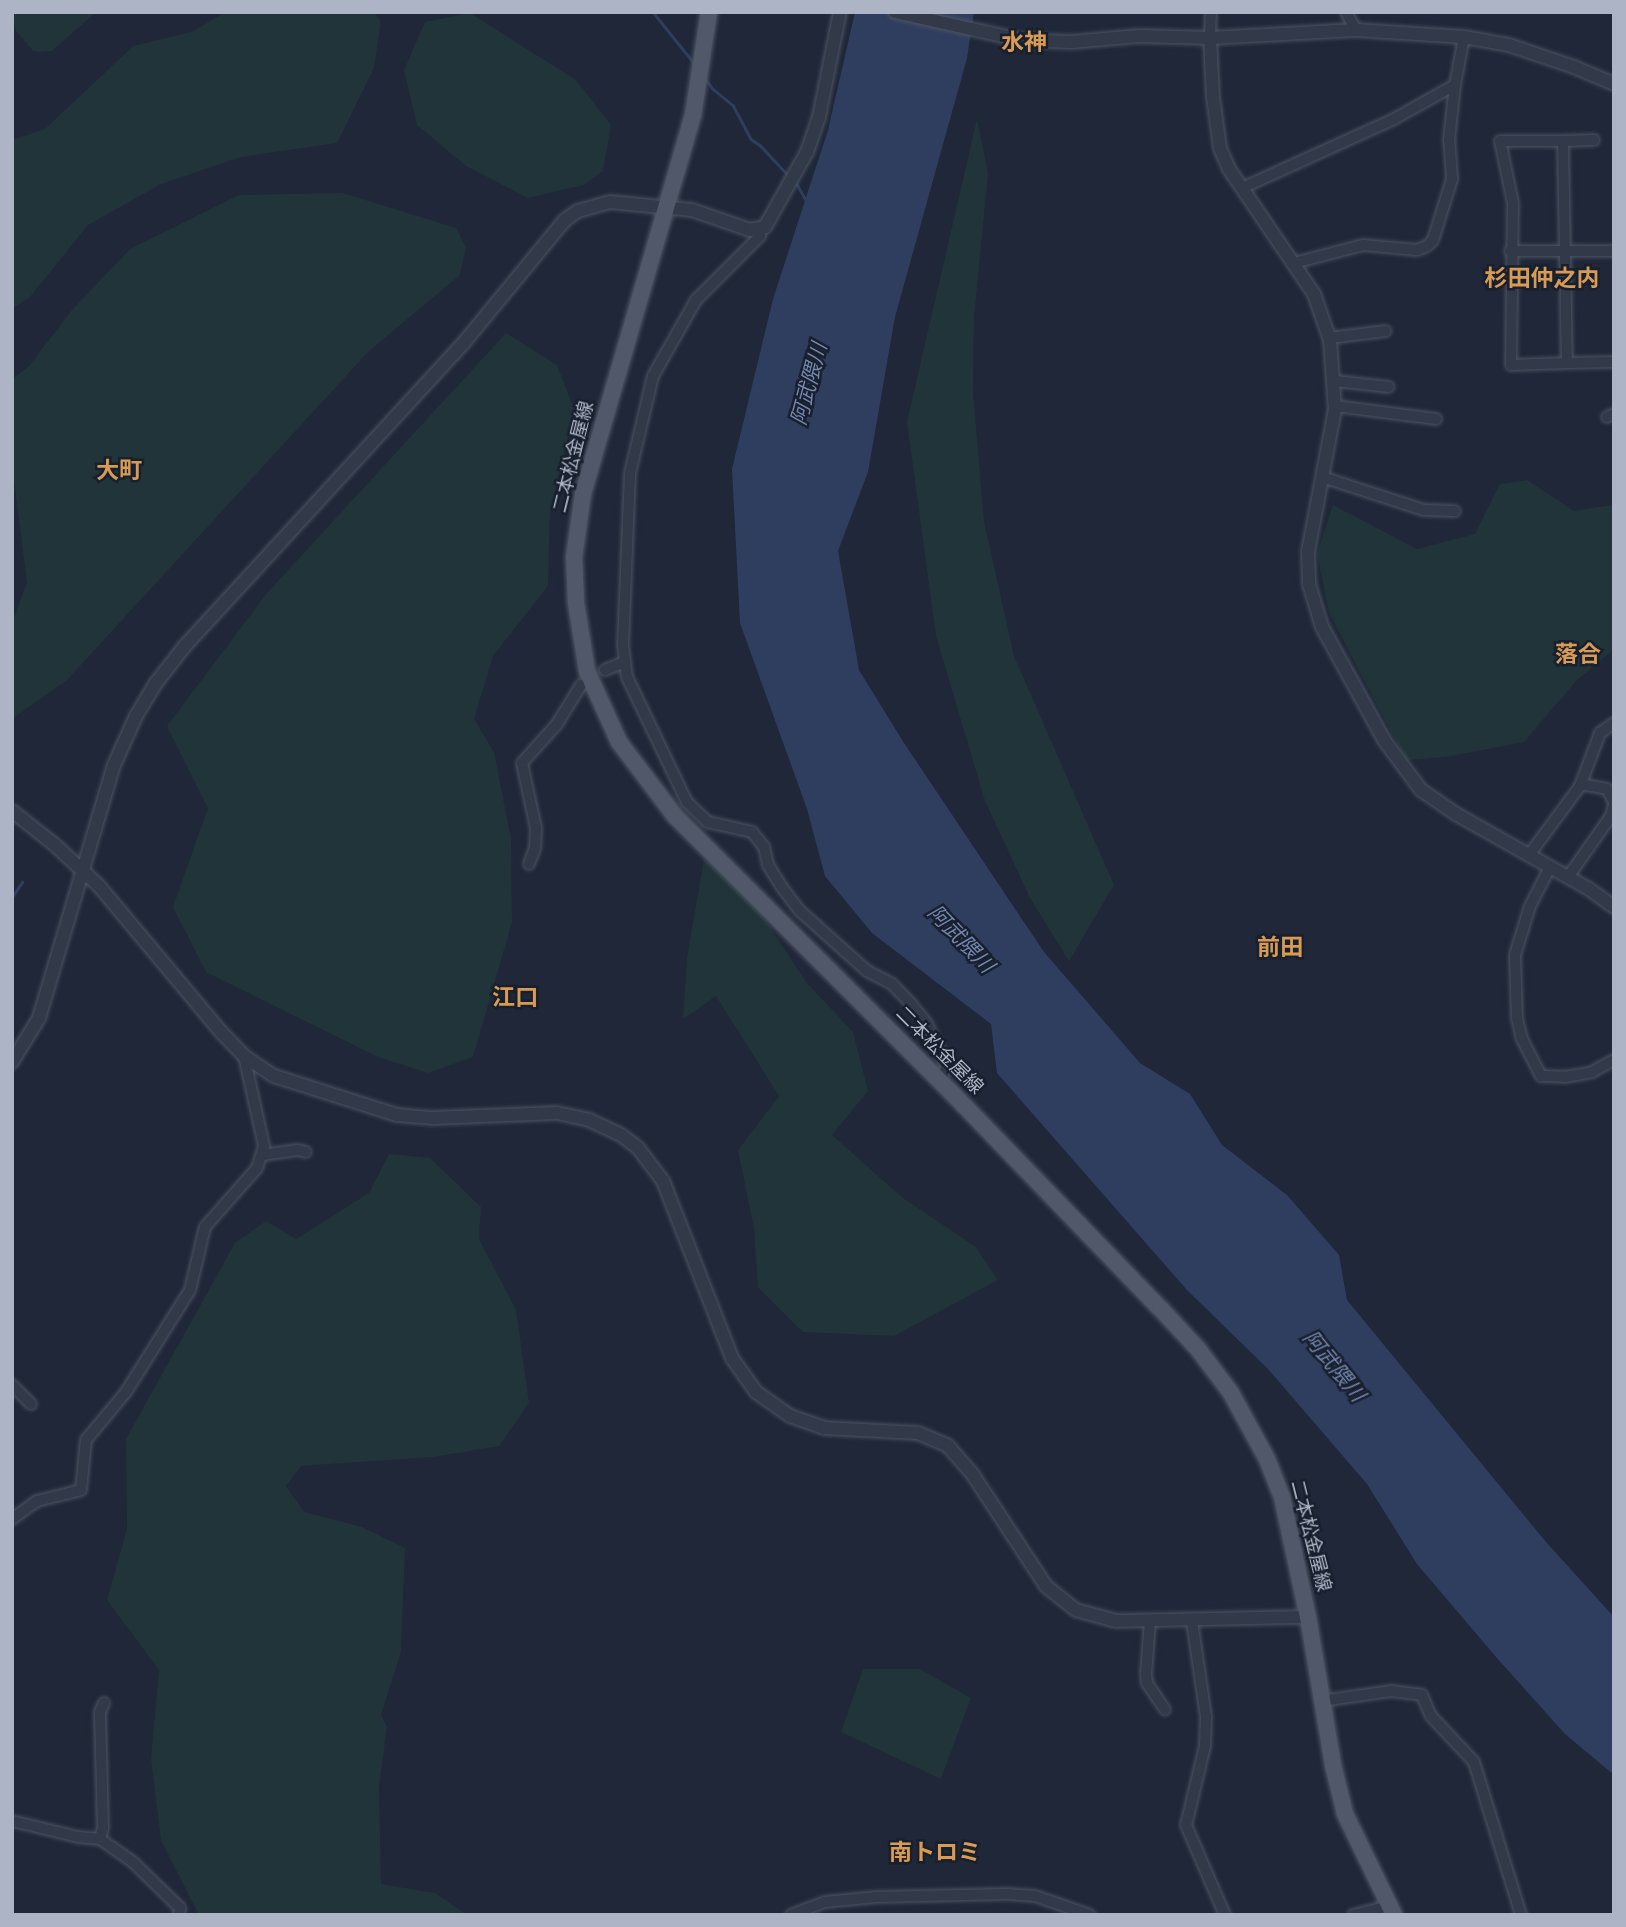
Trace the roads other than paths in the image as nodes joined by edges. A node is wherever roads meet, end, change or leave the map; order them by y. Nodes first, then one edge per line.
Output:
1 (709, 12) edge
2 (840, 12) edge
3 (895, 12) edge
4 (1211, 12) edge
5 (1346, 12) edge
6 (1356, 30) junction
7 (1464, 37) junction
8 (1210, 38) junction
9 (1614, 84) edge
10 (1455, 85) junction
11 (1594, 140) dead end
12 (1563, 141) junction
13 (1242, 188) junction
14 (667, 208) junction
15 (760, 230) junction
16 (1510, 251) junction
17 (1566, 251) junction
18 (1614, 251) edge
19 (1294, 263) junction
20 (1386, 331) dead end
21 (1329, 338) junction
22 (1614, 362) edge
23 (1567, 363) junction
24 (1335, 381) junction
25 (1389, 387) dead end
26 (1335, 406) junction
27 (1436, 419) dead end
28 (1322, 477) junction
29 (1455, 511) dead end
30 (625, 662) junction
31 (605, 670) dead end
32 (581, 685) dead end
33 (1614, 723) edge
34 (1581, 784) junction
35 (1614, 804) edge
36 (12, 811) edge
37 (1529, 855) junction
38 (529, 863) dead end
39 (1550, 867) junction
40 (83, 871) junction
41 (1568, 877) junction
42 (1612, 904) edge
43 (244, 1056) junction
44 (1614, 1060) edge
45 (12, 1062) edge
46 (939, 1081) junction
47 (306, 1152) dead end
48 (262, 1155) junction
49 (12, 1385) edge
50 (31, 1404) dead end
51 (12, 1519) edge
52 (1308, 1617) junction
53 (1150, 1621) junction
54 (1192, 1621) junction
55 (1321, 1701) junction
56 (104, 1703) dead end
57 (1165, 1710) dead end
58 (12, 1821) edge
59 (100, 1839) junction
60 (1392, 1910) edge
61 (179, 1915) edge
62 (792, 1915) edge
63 (1090, 1915) edge
64 (1225, 1915) edge
65 (1353, 1915) edge
66 (1521, 1915) edge

1 - 14 main road, 二本松金屋線
2 - 15 street
3 - 8 street
4 - 8 street
5 - 6 street
6 - 7 street
6 - 8 street
7 - 9 street
7 - 10 street
8 - 13 street
10 - 13 street
10 - 19 street
11 - 12 street
12 - 16 street
12 - 17 street
13 - 19 street
14 - 15 street
14 - 40 street
14 - 46 main road, 二本松金屋線
15 - 30 street
16 - 17 street
16 - 23 street
17 - 18 street
17 - 23 street
19 - 21 street
20 - 21 street
21 - 24 street
22 - 23 street
24 - 25 street
24 - 26 street
26 - 27 street
26 - 28 street
28 - 29 street
28 - 37 street
30 - 31 street
30 - 46 street
32 - 38 street
33 - 34 street
34 - 35 street
34 - 37 street
35 - 41 street
36 - 40 street
37 - 39 street
39 - 41 street
39 - 44 street
40 - 43 street
40 - 45 street
41 - 42 street
43 - 48 street
43 - 53 street
46 - 52 main road, 二本松金屋線
47 - 48 street
48 - 51 street
49 - 50 street
52 - 54 street
52 - 55 main road, 二本松金屋線
53 - 54 street
53 - 57 street
54 - 64 street
55 - 60 main road, 二本松金屋線
55 - 66 street
56 - 59 street
58 - 59 street
59 - 61 street
60 - 65 street
62 - 63 street

